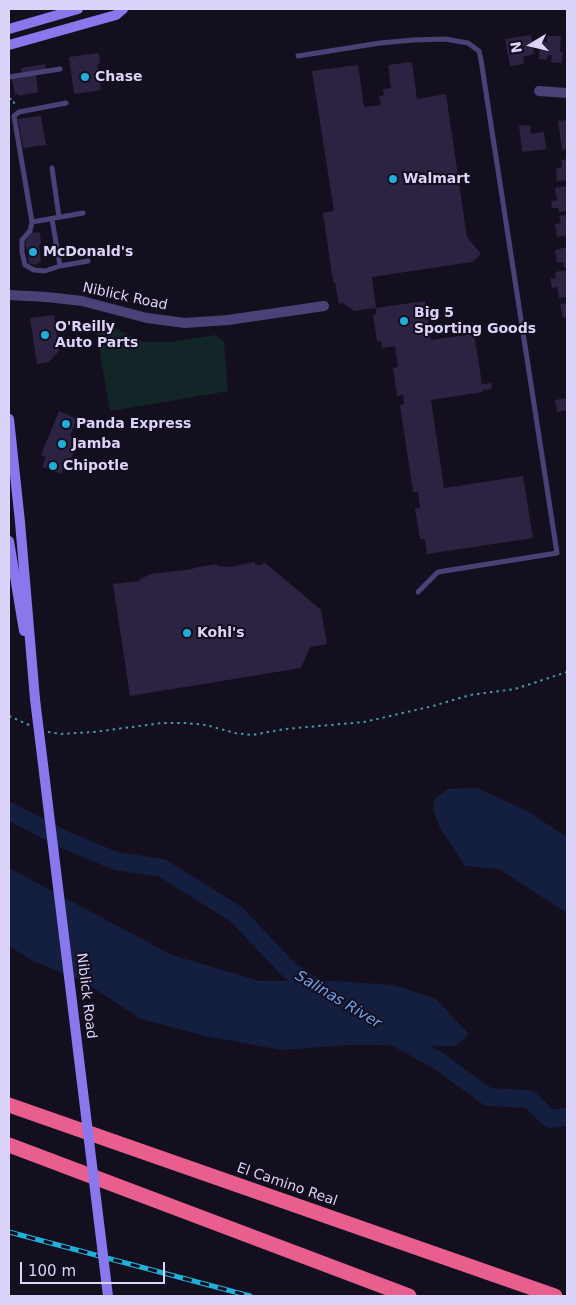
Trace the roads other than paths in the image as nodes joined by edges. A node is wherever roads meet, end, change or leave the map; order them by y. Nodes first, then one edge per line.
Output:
1 (78, 9) edge
2 (122, 9) edge
3 (9, 29) edge
4 (9, 45) edge
5 (298, 56) dead end
6 (60, 69) dead end
7 (9, 77) edge
8 (539, 91) dead end
9 (567, 93) edge
10 (66, 104) dead end
11 (9, 113) edge
12 (15, 116) junction
13 (52, 168) dead end
14 (83, 213) dead end
15 (59, 218) junction
16 (52, 219) junction
17 (32, 222) junction
18 (88, 261) dead end
19 (60, 266) junction
20 (9, 296) edge
21 (324, 306) dead end
22 (9, 419) edge
23 (9, 541) edge
24 (418, 592) dead end
25 (35, 699) junction
26 (9, 1106) edge
27 (9, 1147) edge
28 (108, 1296) edge
29 (409, 1296) edge
30 (554, 1296) edge

1 - 3 main road
2 - 4 main road
5 - 24 lane
6 - 7 lane
8 - 9 street
10 - 12 lane
11 - 12 lane
12 - 17 lane
13 - 15 lane
14 - 15 lane
15 - 16 lane
16 - 17 lane
16 - 19 lane
17 - 19 lane
18 - 19 lane
20 - 21 street, Niblick Road
22 - 25 main road, Niblick Road
23 - 25 main road, Niblick Road
25 - 28 main road, Niblick Road, bridge
26 - 30 highway, El Camino Real
27 - 29 highway

